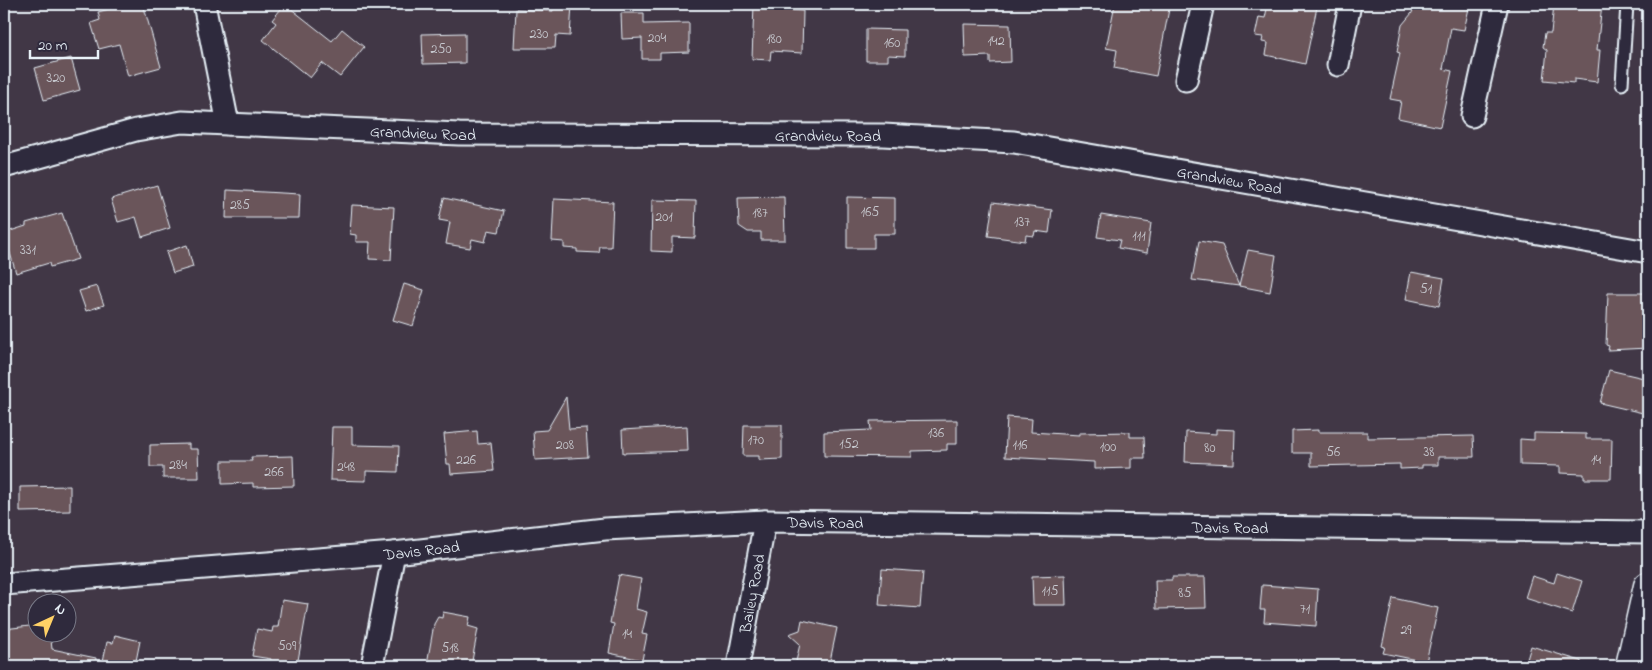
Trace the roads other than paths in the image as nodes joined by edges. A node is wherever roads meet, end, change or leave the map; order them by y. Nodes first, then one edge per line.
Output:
1 (204, 4) edge
2 (1203, 4) edge
3 (1350, 4) edge
4 (1497, 4) edge
5 (1627, 4) edge
6 (1338, 65) dead end
7 (1186, 80) dead end
8 (1622, 84) dead end
9 (1472, 116) dead end
10 (228, 124) junction
11 (4, 166) edge
12 (1648, 252) edge
13 (764, 521) junction
14 (1648, 532) edge
15 (394, 553) junction
16 (4, 584) edge
17 (1648, 586) edge
18 (372, 666) edge
19 (738, 666) edge
20 (1630, 666) edge

1 - 10 street
2 - 7 street
3 - 6 street
4 - 9 street
5 - 8 lane
10 - 11 street, Grandview Road
10 - 12 street, Grandview Road
13 - 14 street, Davis Road
13 - 15 street, Davis Road
13 - 19 street, Bailey Road
15 - 16 street, Davis Road
15 - 18 street
17 - 20 main road

